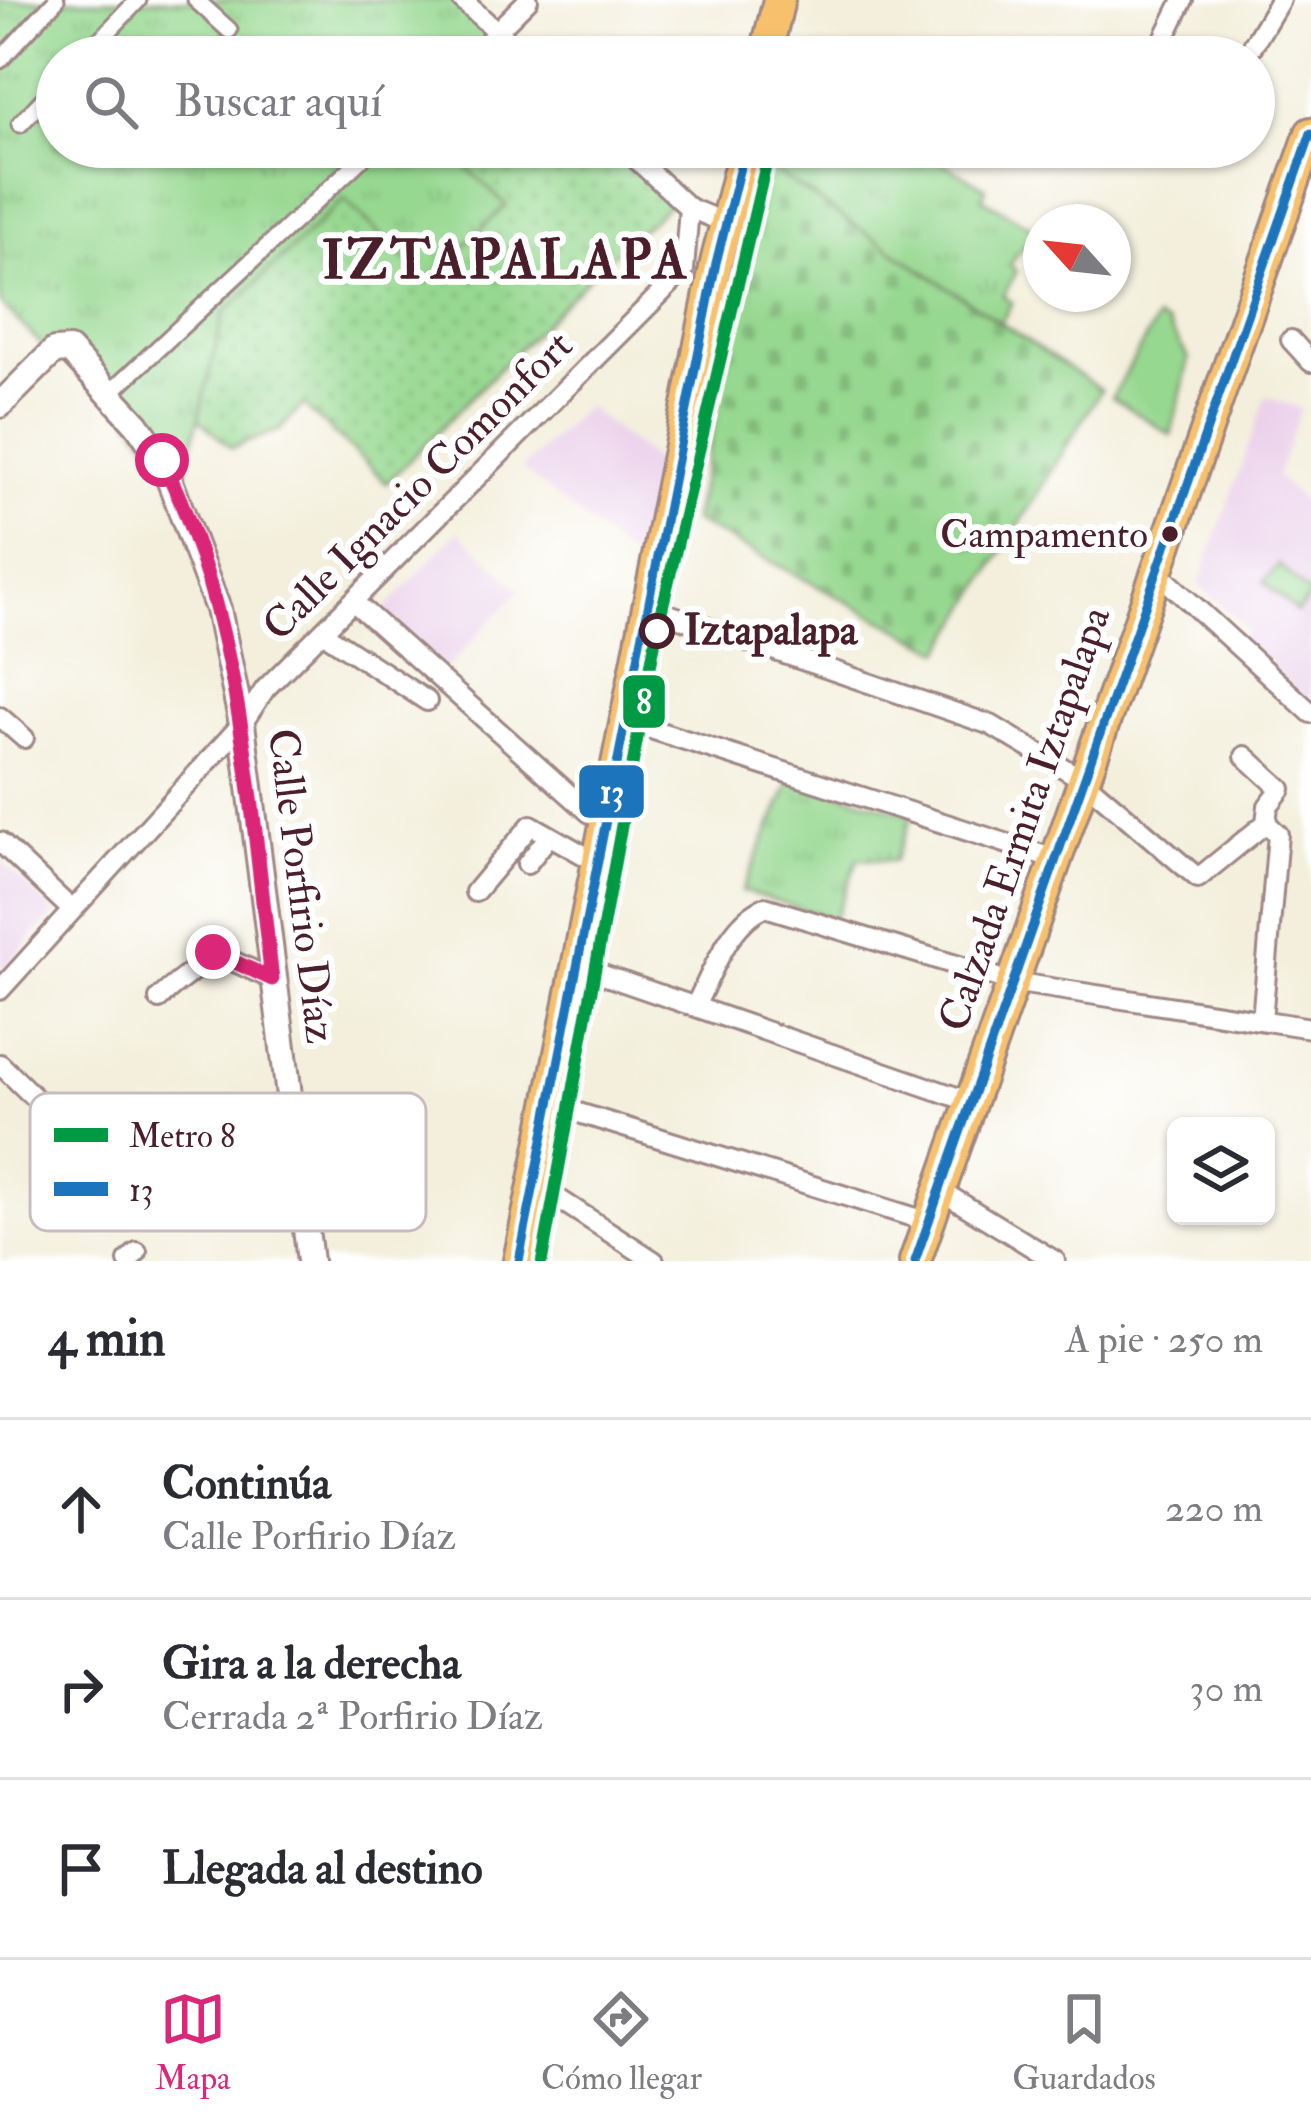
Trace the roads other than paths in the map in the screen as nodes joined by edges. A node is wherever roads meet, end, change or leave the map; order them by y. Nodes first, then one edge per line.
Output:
1 (56, 0) edge
2 (138, 0) edge
3 (196, 0) edge
4 (462, 0) edge
5 (528, 0) edge
6 (1183, 0) edge
7 (1280, 0) edge
8 (779, 1) edge
9 (229, 30) dead end
10 (496, 32) junction
11 (104, 36) edge
12 (492, 36) edge
13 (500, 36) edge
14 (770, 36) edge
15 (1165, 36) edge
16 (1259, 36) edge
17 (0, 60) edge
18 (36, 107) edge
19 (20, 124) dead end
20 (1311, 133) edge
21 (351, 168) edge
22 (646, 168) edge
23 (740, 168) edge
24 (689, 208) junction
25 (730, 214) junction
26 (716, 263) junction
27 (1291, 340) dead end
28 (1311, 362) edge
29 (110, 393) junction
30 (0, 405) edge
31 (1156, 571) junction
32 (358, 606) junction
33 (648, 607) junction
34 (332, 638) junction
35 (427, 701) dead end
36 (1311, 713) edge
37 (249, 714) junction
38 (0, 717) edge
39 (626, 721) junction
40 (24, 738) dead end
41 (1245, 756) dead end
42 (1082, 779) junction
43 (590, 813) dead end
44 (1266, 823) junction
45 (548, 836) junction
46 (0, 842) edge
47 (1054, 859) junction
48 (598, 863) junction
49 (527, 864) dead end
50 (475, 892) dead end
51 (72, 910) junction
52 (577, 966) junction
53 (272, 979) junction
54 (1012, 982) junction
55 (0, 990) edge
56 (159, 999) dead end
57 (695, 1006) junction
58 (1262, 1020) junction
59 (1311, 1028) edge
60 (0, 1064) edge
61 (30, 1093) edge
62 (289, 1093) edge
63 (971, 1102) junction
64 (550, 1104) junction
65 (534, 1183) junction
66 (940, 1191) junction
67 (929, 1222) junction
68 (306, 1231) edge
69 (310, 1261) edge
70 (519, 1261) edge
71 (654, 1261) edge
72 (915, 1261) edge
73 (1055, 1261) edge

1 - 17 street
2 - 11 street
3 - 9 street
4 - 10 street
5 - 10 street
6 - 15 street
7 - 16 street
8 - 14 main road
10 - 12 street
10 - 13 street
18 - 19 street
20 - 31 main road, Calzada Ermita Iztapalapa
21 - 29 street
22 - 24 street
23 - 25 main road
24 - 25 street
24 - 32 street, Calle Ignacio Comonfort
25 - 26 main road
26 - 32 street, Calle Ignacio Comonfort
26 - 33 main road
27 - 28 street
29 - 30 street, Calle Porfirio Díaz
29 - 37 street, Calle Porfirio Díaz
31 - 36 street
31 - 42 main road, Calzada Ermita Iztapalapa
32 - 34 street, Calle Ignacio Comonfort
32 - 37 street, Calle Ignacio Comonfort
32 - 43 street
33 - 39 main road
33 - 42 street
34 - 35 street
34 - 37 street, Calle Ignacio Comonfort
37 - 51 street, Calle Ignacio Comonfort
37 - 53 street, Calle Porfirio Díaz
38 - 40 street
39 - 47 street
39 - 48 main road
41 - 44 street
42 - 44 street
42 - 47 main road, Calzada Ermita Iztapalapa
44 - 58 street
45 - 48 street
45 - 49 street
45 - 50 street
46 - 51 street
47 - 54 main road, Calzada Ermita Iztapalapa
48 - 52 main road
51 - 55 street, Calle Ignacio Comonfort
52 - 57 street
52 - 64 main road
53 - 56 street
53 - 62 street, Calle Porfirio Díaz
54 - 57 street
54 - 58 street
54 - 63 main road, Calzada Ermita Iztapalapa
57 - 63 street
58 - 59 street
60 - 61 street
63 - 66 main road, Calzada Ermita Iztapalapa
64 - 65 main road
64 - 67 street
65 - 70 main road
65 - 71 street
66 - 67 main road, Calzada Ermita Iztapalapa
66 - 73 street
67 - 72 main road, Calzada Ermita Iztapalapa
68 - 69 street, Calle Porfirio Díaz

